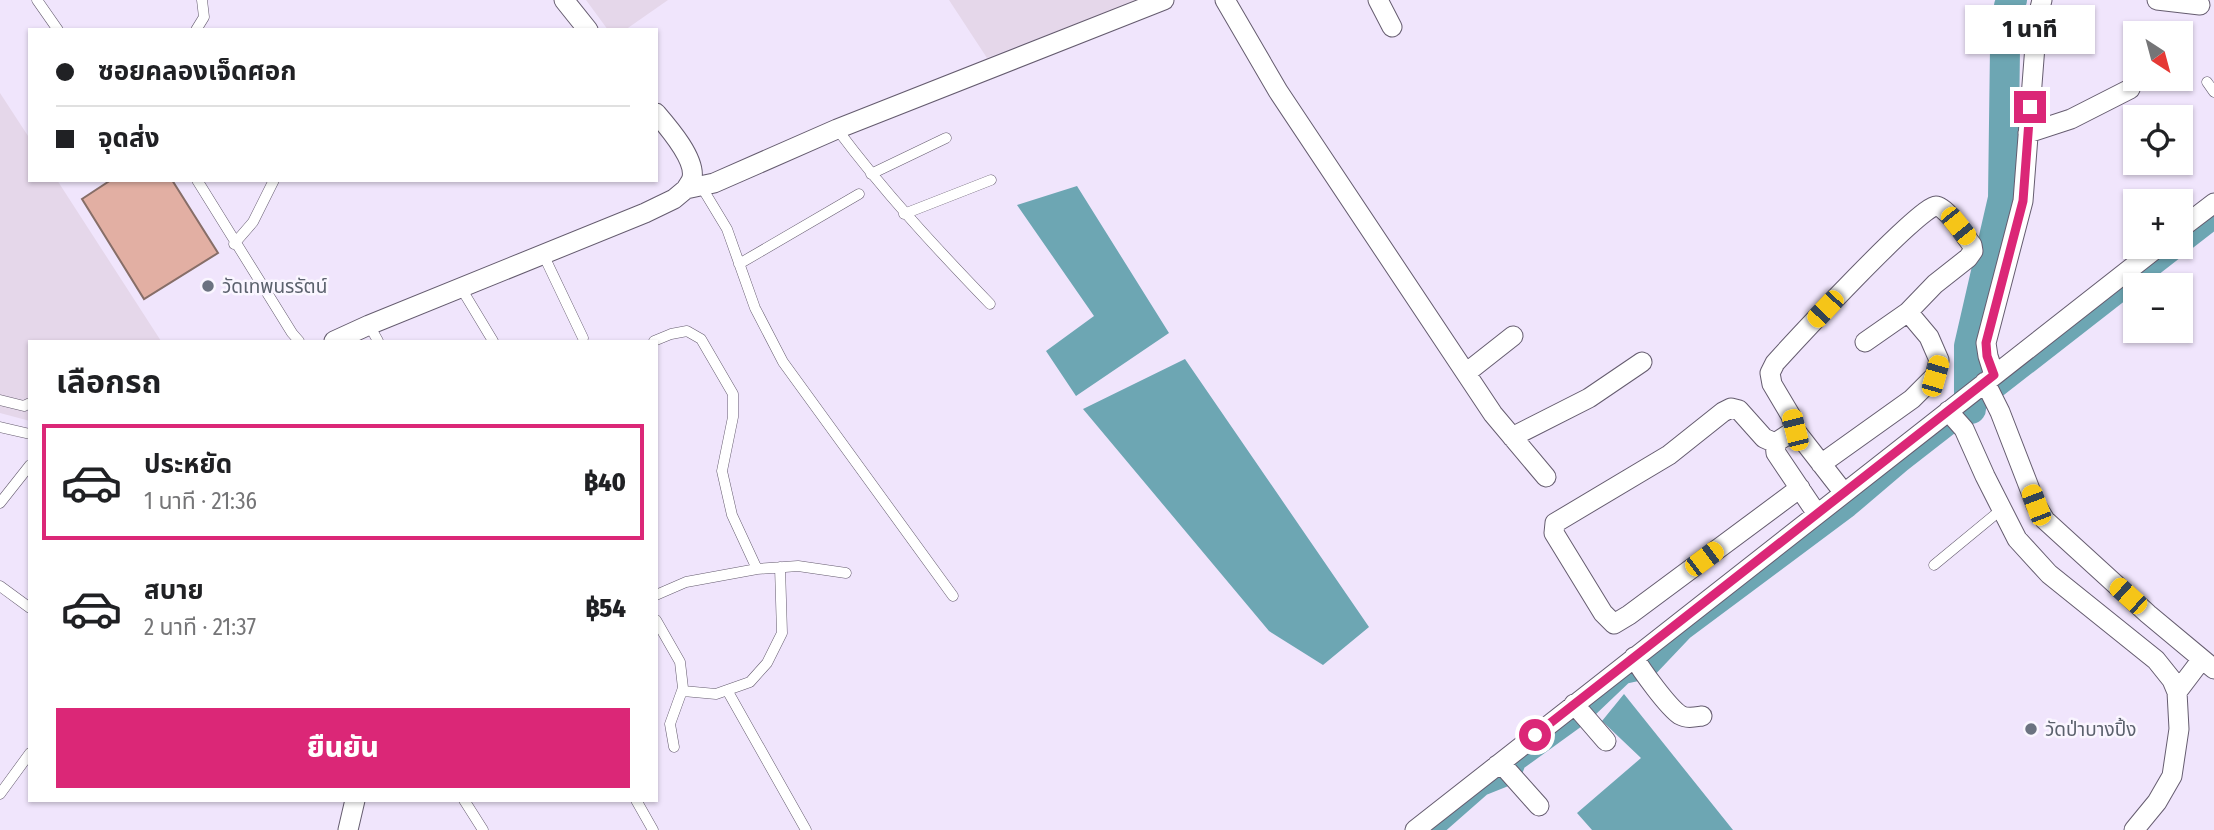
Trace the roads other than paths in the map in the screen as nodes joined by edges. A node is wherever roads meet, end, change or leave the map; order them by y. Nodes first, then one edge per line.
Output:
1 (37, 0) edge
2 (202, 0) edge
3 (565, 0) edge
4 (1164, 0) edge
5 (1378, 0) edge
6 (2042, 0) edge
7 (2157, 0) edge
8 (1229, 1) edge
9 (2200, 5) dead end
10 (1392, 27) dead end
11 (57, 28) edge
12 (197, 28) edge
13 (586, 28) edge
14 (2207, 82) dead end
15 (2126, 91) edge
16 (2214, 92) edge
17 (658, 116) edge
18 (837, 129) junction
19 (2028, 133) junction
20 (946, 138) dead end
21 (871, 174) junction
22 (991, 180) dead end
23 (198, 182) edge
24 (273, 182) edge
25 (694, 187) junction
26 (859, 194) dead end
27 (2214, 203) edge
28 (904, 214) junction
29 (2193, 219) edge
30 (234, 244) junction
31 (542, 254) junction
32 (2143, 259) edge
33 (739, 264) junction
34 (461, 288) junction
35 (990, 304) dead end
36 (1908, 312) junction
37 (373, 333) edge
38 (1513, 336) dead end
39 (583, 338) dead end
40 (298, 340) edge
41 (339, 340) edge
42 (492, 340) edge
43 (656, 340) edge
44 (1865, 342) dead end
45 (1643, 362) dead end
46 (1466, 373) junction
47 (1989, 382) junction
48 (0, 400) edge
49 (28, 404) edge
50 (1955, 419) junction
51 (0, 427) edge
52 (1795, 430) junction
53 (28, 434) edge
54 (1512, 437) junction
55 (1775, 443) junction
56 (1821, 464) junction
57 (28, 467) edge
58 (1546, 477) dead end
59 (1800, 488) junction
60 (1844, 493) junction
61 (0, 503) edge
62 (2002, 509) junction
63 (1817, 514) junction
64 (1934, 565) dead end
65 (780, 567) junction
66 (757, 569) junction
67 (846, 573) dead end
68 (0, 586) edge
69 (658, 594) edge
70 (953, 596) dead end
71 (28, 607) edge
72 (658, 624) edge
73 (1636, 661) junction
74 (2208, 664) edge
75 (727, 690) junction
76 (682, 691) junction
77 (2177, 692) junction
78 (1581, 713) junction
79 (1702, 716) dead end
80 (1606, 741) dead end
81 (674, 747) dead end
82 (28, 756) edge
83 (1501, 767) junction
84 (0, 794) edge
85 (355, 802) edge
86 (465, 802) edge
87 (637, 802) edge
88 (1539, 806) dead end
89 (348, 830) edge
90 (483, 830) edge
91 (653, 830) edge
92 (806, 830) edge
93 (1415, 830) edge
94 (2134, 830) edge

1 - 11 lane
2 - 12 lane
3 - 13 street
4 - 18 street
5 - 10 street
6 - 19 street
7 - 9 street
8 - 46 street
14 - 16 lane
15 - 19 street
17 - 25 street
18 - 21 lane
18 - 25 street
19 - 47 street
20 - 21 lane
21 - 28 lane
22 - 28 lane
23 - 30 lane
24 - 30 lane
25 - 31 street
25 - 33 lane
26 - 33 lane
27 - 29 street
28 - 35 lane
30 - 40 lane
31 - 34 street
31 - 39 lane
32 - 47 street
33 - 70 lane
34 - 37 street
34 - 42 lane
36 - 44 street
36 - 52 street
36 - 56 street
37 - 41 street
38 - 46 street
43 - 66 lane
45 - 54 street
46 - 54 street
47 - 50 street
47 - 74 street
48 - 49 lane
50 - 60 street
50 - 62 street
51 - 53 lane
52 - 55 street
52 - 56 street
54 - 58 street
55 - 59 street
55 - 59 street
56 - 60 street
57 - 61 lane
59 - 63 street
60 - 63 street
62 - 64 lane
62 - 77 street
63 - 73 street
65 - 66 lane
65 - 67 lane
65 - 75 lane
66 - 69 lane
68 - 71 lane
72 - 76 lane
73 - 78 street
73 - 79 street
74 - 77 street
75 - 76 lane
75 - 92 lane
76 - 81 lane
77 - 94 street
78 - 80 street
78 - 83 street
82 - 84 lane
83 - 88 street
83 - 93 street
85 - 89 street
86 - 90 lane
87 - 91 lane

